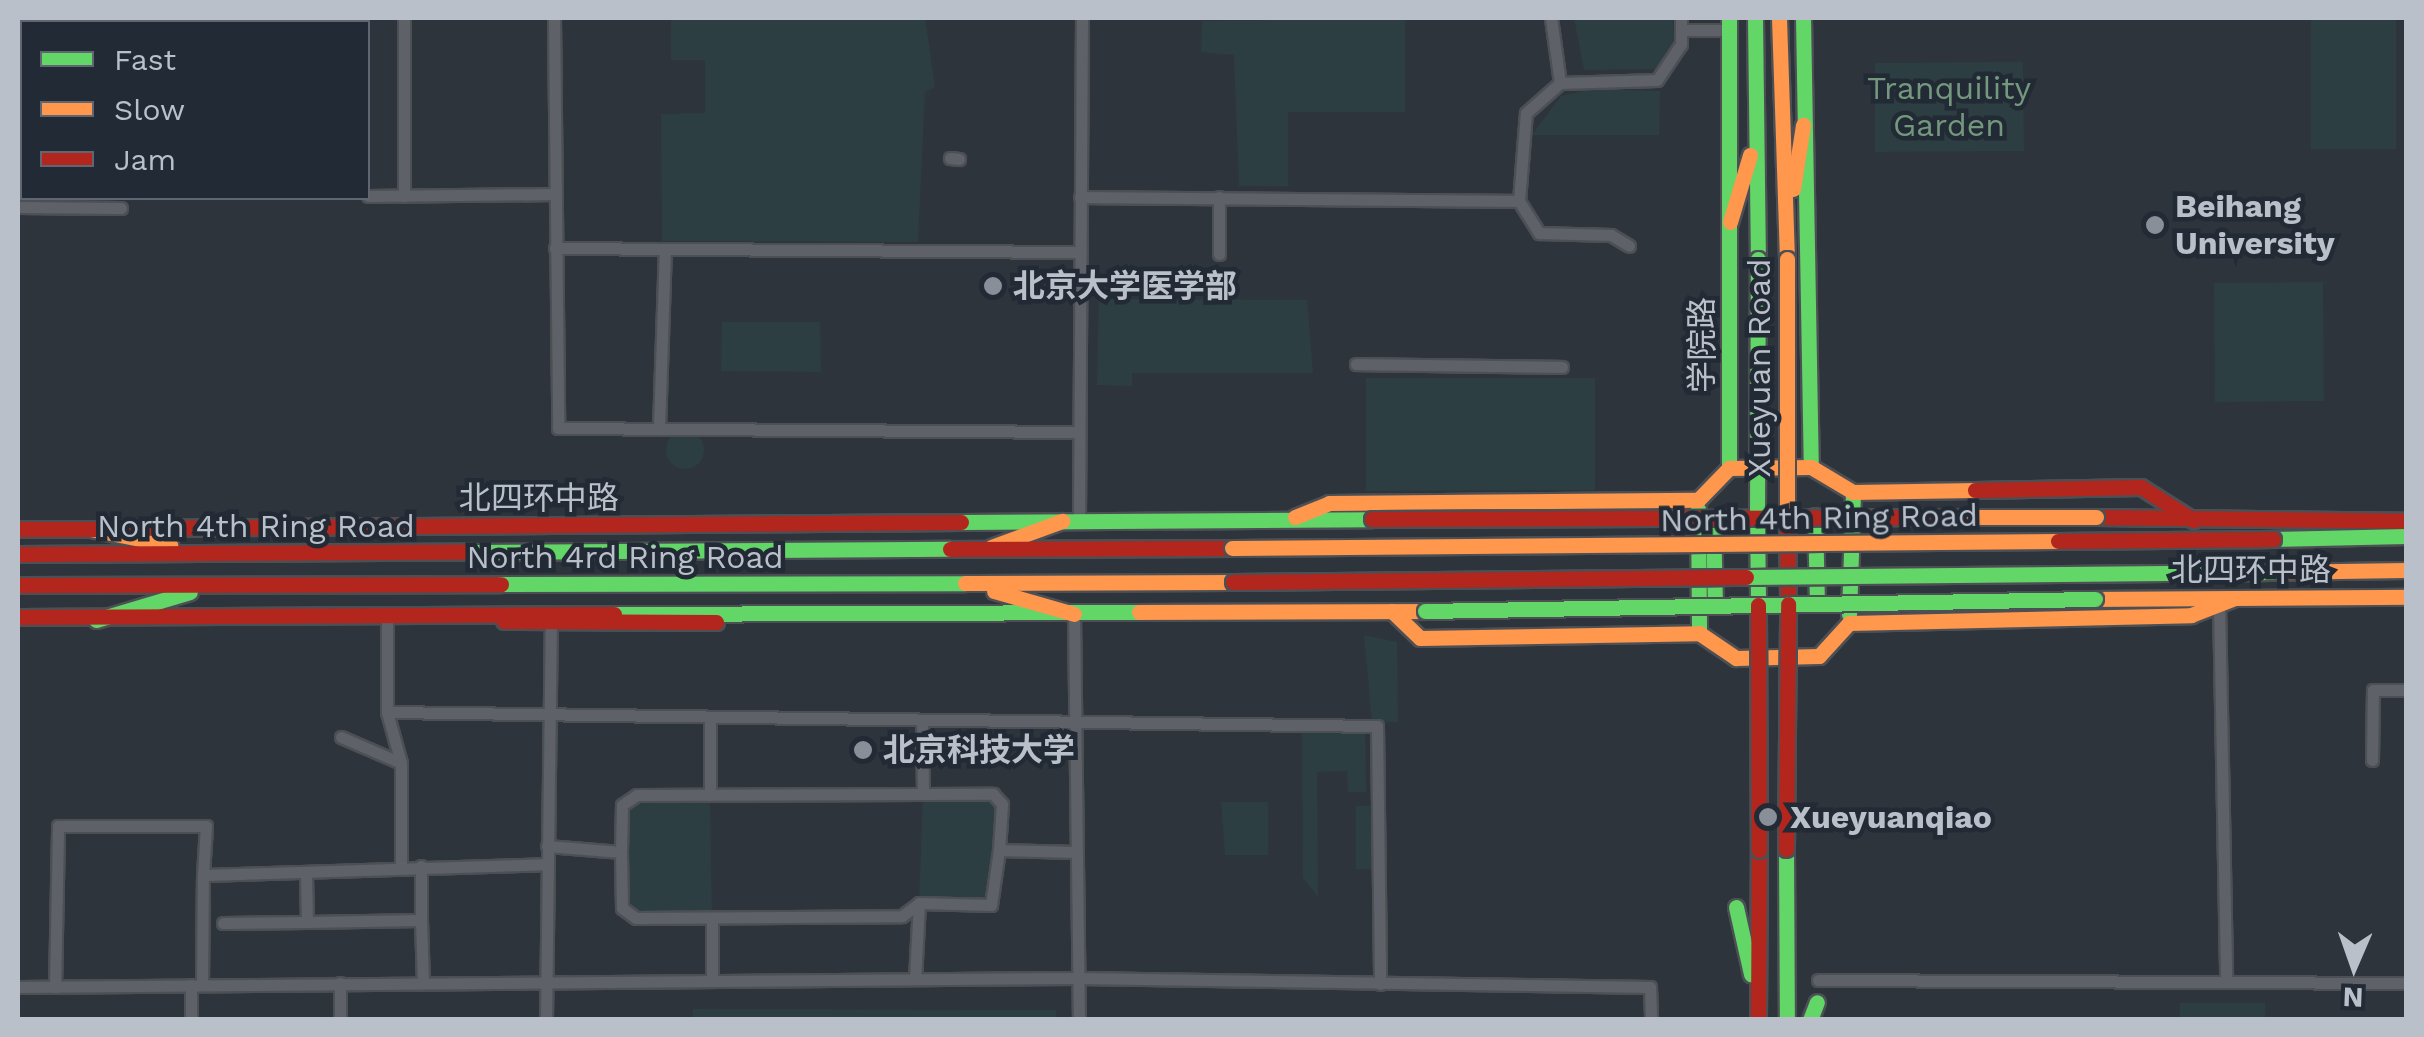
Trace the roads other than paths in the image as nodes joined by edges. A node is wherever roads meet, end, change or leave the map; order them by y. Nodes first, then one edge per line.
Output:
1 (404, 18) edge
2 (554, 18) edge
3 (1082, 18) edge
4 (1551, 18) edge
5 (1755, 18) edge
6 (1779, 18) edge
7 (1802, 18) edge
8 (1681, 24) edge
9 (1730, 24) edge
10 (1560, 83) junction
11 (1803, 125) junction
12 (1754, 139) junction
13 (556, 194) junction
14 (370, 196) edge
15 (404, 196) junction
16 (1080, 197) junction
17 (1219, 197) junction
18 (1518, 200) junction
19 (18, 206) edge
20 (122, 208) dead end
21 (1730, 222) junction
22 (1787, 225) junction
23 (1630, 246) dead end
24 (555, 248) junction
25 (665, 249) junction
26 (1080, 252) junction
27 (1219, 254) dead end
28 (670, 292) dead end
29 (670, 357) dead end
30 (1356, 364) dead end
31 (1562, 367) dead end
32 (659, 428) junction
33 (1079, 432) junction
34 (1811, 467) junction
35 (1729, 468) junction
36 (1853, 492) junction
37 (1698, 500) junction
38 (1815, 516) junction
39 (1757, 517) junction
40 (1787, 517) junction
41 (1713, 518) junction
42 (1288, 520) junction
43 (2192, 520) junction
44 (1070, 521) junction
45 (2406, 521) edge
46 (18, 529) edge
47 (90, 529) junction
48 (2406, 536) edge
49 (975, 552) junction
50 (18, 554) edge
51 (211, 554) junction
52 (2406, 570) edge
53 (1233, 582) joint
54 (216, 584) junction
55 (973, 584) junction
56 (18, 586) edge
57 (2235, 598) junction
58 (2406, 598) edge
59 (1788, 604) junction
60 (1817, 604) junction
61 (2219, 604) junction
62 (1715, 605) junction
63 (1758, 605) junction
64 (1392, 611) junction
65 (1074, 614) junction
66 (18, 617) edge
67 (387, 618) junction
68 (446, 618) junction
69 (769, 619) junction
70 (96, 620) junction
71 (1848, 622) junction
72 (551, 623) junction
73 (1699, 633) junction
74 (2406, 690) edge
75 (387, 712) junction
76 (550, 718) junction
77 (710, 720) junction
78 (922, 720) junction
79 (1076, 721) junction
80 (340, 737) dead end
81 (2372, 760) dead end
82 (401, 763) junction
83 (923, 794) junction
84 (710, 795) junction
85 (548, 846) junction
86 (999, 850) junction
87 (621, 852) junction
88 (1077, 852) junction
89 (547, 864) junction
90 (401, 866) junction
91 (421, 866) junction
92 (306, 874) junction
93 (203, 875) junction
94 (919, 903) junction
95 (1736, 907) dead end
96 (712, 918) junction
97 (422, 920) junction
98 (308, 922) junction
99 (223, 923) dead end
100 (915, 978) junction
101 (1079, 978) junction
102 (545, 980) junction
103 (712, 980) junction
104 (1818, 980) dead end
105 (2226, 981) junction
106 (340, 983) junction
107 (423, 983) junction
108 (2406, 983) edge
109 (1380, 984) junction
110 (196, 985) junction
111 (18, 987) edge
112 (55, 987) junction
113 (1817, 1002) dead end
114 (1758, 1012) edge
115 (191, 1020) edge
116 (340, 1020) edge
117 (546, 1020) edge
118 (1079, 1020) edge
119 (1651, 1020) edge
120 (1787, 1020) edge
121 (1810, 1020) edge

1 - 15 street
2 - 13 street
3 - 16 street
4 - 10 street
5 - 12 main road, Xueyuan Road
6 - 22 main road, Xueyuan Road
7 - 11 main road, Xueyuan Road
8 - 9 street
8 - 10 street
9 - 21 main road, Xueyuan Road
10 - 18 street
11 - 22 main road
11 - 34 main road, Xueyuan Road
12 - 21 main road
12 - 39 main road, Xueyuan Road, bridge
13 - 15 street
13 - 24 street
14 - 15 street
16 - 17 street
16 - 26 street
17 - 18 street
17 - 27 street
18 - 23 street
19 - 20 street
21 - 35 main road, 学院路
22 - 40 main road, Xueyuan Road, bridge
24 - 25 street
24 - 32 street
25 - 26 street
25 - 32 street
26 - 33 street
28 - 29 street
30 - 31 street
32 - 33 street
33 - 44 street
34 - 35 main road
34 - 36 main road
35 - 37 main road
36 - 43 main road
36 - 71 main road
37 - 42 main road
37 - 73 main road
38 - 40 main road, North 4th Ring Road, bridge
38 - 43 main road, North 4th Ring Road, bridge
38 - 60 main road, bridge
39 - 40 main road, bridge
39 - 41 main road, North 4th Ring Road, bridge
39 - 63 main road, Xueyuan Road, bridge
40 - 59 main road, Xueyuan Road, bridge
41 - 42 main road, North 4th Ring Road, bridge
41 - 62 main road, bridge
42 - 44 main road, North 4th Ring Road
43 - 45 main road, North 4th Ring Road
44 - 47 main road, 北四环中路
44 - 49 main road
46 - 47 main road, 北四环中路
47 - 51 main road
48 - 49 main road, North 4th Ring Road, bridge
49 - 51 main road, North 4th Ring Road
50 - 51 main road, North 4th Ring Road
52 - 53 main road, North 4th Ring Road, bridge
53 - 55 main road, North 4rd Ring Road
54 - 55 main road, North 4rd Ring Road
54 - 56 main road, North 4rd Ring Road
54 - 70 main road
55 - 65 main road
57 - 58 main road, 北四环中路
57 - 60 main road, 北四环中路, bridge
57 - 61 main road
59 - 60 main road, bridge
59 - 63 main road, bridge
59 - 120 main road, Xueyuan Road, bridge
61 - 71 main road
61 - 105 street
62 - 63 main road, bridge
62 - 64 main road, bridge
63 - 114 main road, Xueyuan Road, bridge
64 - 65 main road
64 - 73 main road
65 - 69 main road
65 - 79 street
66 - 70 main road
67 - 68 main road
67 - 70 main road
67 - 75 street
68 - 69 main road
68 - 72 main road
69 - 72 main road
71 - 73 main road
72 - 76 street
74 - 81 street
75 - 76 street
75 - 82 street
76 - 77 street
76 - 85 street
77 - 78 street
77 - 84 street
78 - 79 street
78 - 83 street
79 - 88 street
79 - 109 street
80 - 82 street
82 - 90 street
83 - 84 street
83 - 86 street
84 - 87 street
85 - 87 street
85 - 89 street
86 - 88 street
86 - 94 street
87 - 96 street
88 - 101 street
89 - 91 street
89 - 102 street
90 - 91 street
90 - 92 street
91 - 97 street
92 - 93 street
92 - 98 street
93 - 110 street
93 - 112 street
94 - 96 street
94 - 100 street
95 - 114 main road
96 - 103 street
97 - 98 street
97 - 107 street
98 - 99 street
100 - 101 street
100 - 103 street
101 - 109 street
101 - 118 street
102 - 103 street
102 - 107 street
102 - 117 street
104 - 105 street
105 - 108 street
106 - 107 street
106 - 110 street
106 - 116 street
109 - 119 street
110 - 112 street
110 - 115 street
111 - 112 street
113 - 121 main road

